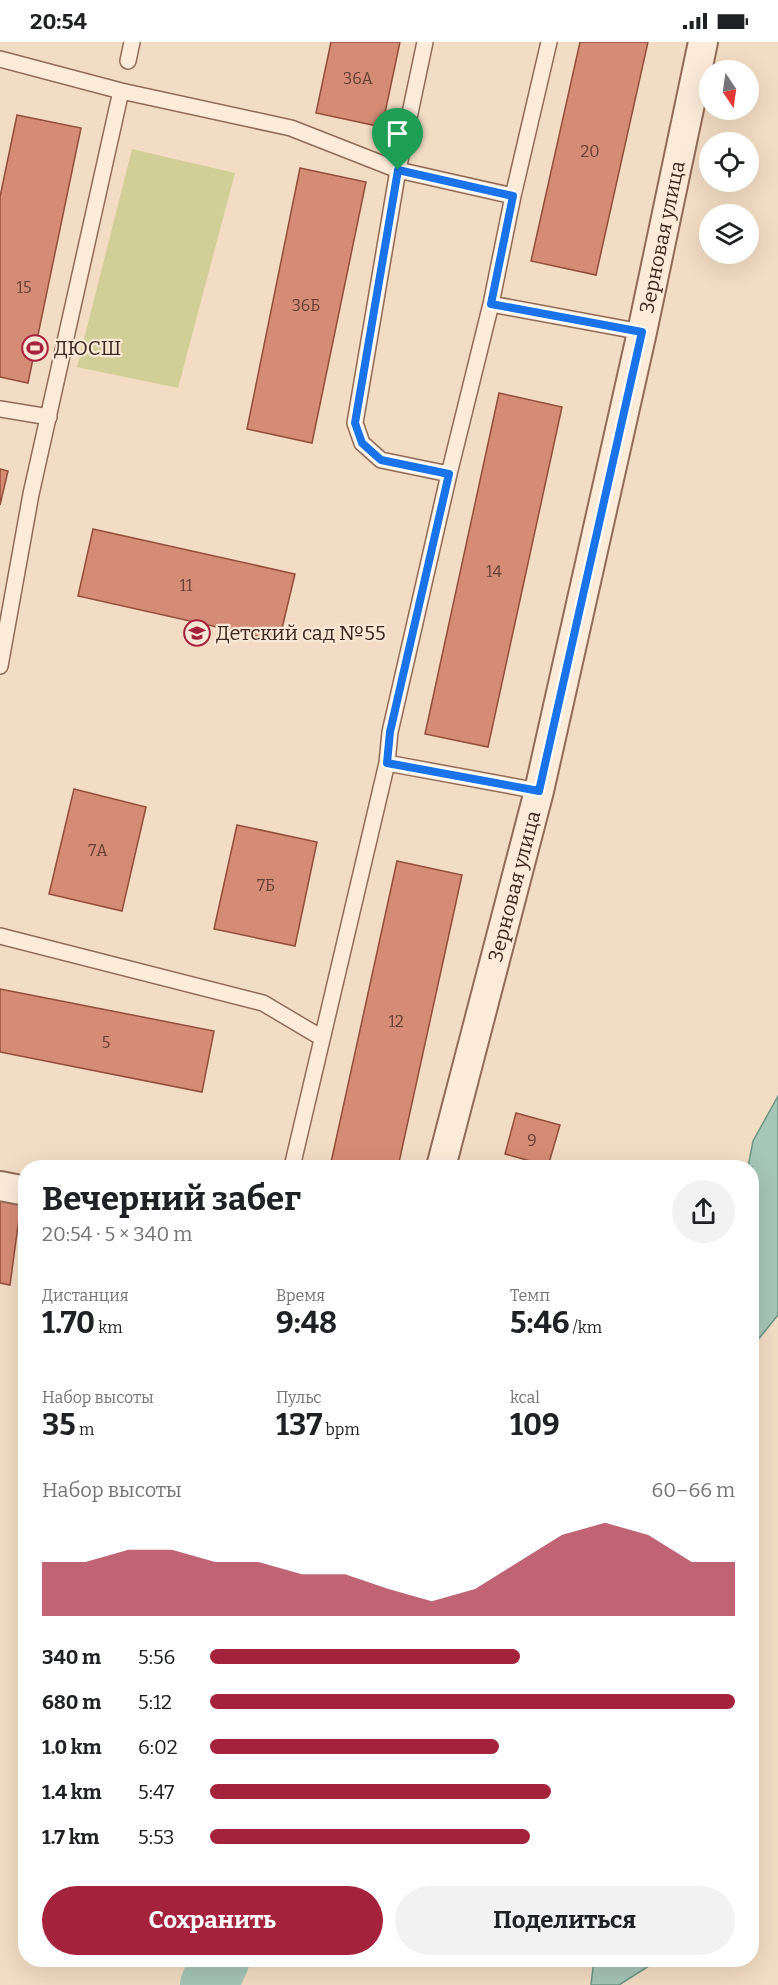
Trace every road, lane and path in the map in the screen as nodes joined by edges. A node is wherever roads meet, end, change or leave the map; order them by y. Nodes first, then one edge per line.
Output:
1 (132, 42) edge
2 (425, 42) edge
3 (549, 42) edge
4 (703, 42) edge
5 (0, 59) edge
6 (128, 61) dead end
7 (121, 91) junction
8 (398, 170) junction
9 (513, 196) junction
10 (491, 304) junction
11 (642, 332) junction
12 (0, 409) edge
13 (49, 417) junction
14 (449, 474) junction
15 (0, 666) edge
16 (387, 763) junction
17 (539, 791) junction
18 (0, 936) edge
19 (322, 1038) junction
20 (294, 1160) edge
21 (443, 1160) edge
22 (0, 1186) edge
23 (18, 1189) edge

1 - 6 lane
2 - 8 lane
3 - 9 lane
4 - 11 street, Зерновая улица
5 - 7 lane
7 - 8 lane
7 - 13 lane
8 - 9 lane
8 - 14 lane
9 - 10 lane
10 - 11 lane
10 - 14 lane
11 - 17 street, Зерновая улица
12 - 13 lane
13 - 15 lane
14 - 16 lane
16 - 17 lane
16 - 19 lane
17 - 21 street, Зерновая улица
18 - 19 lane
19 - 20 lane
22 - 23 street

